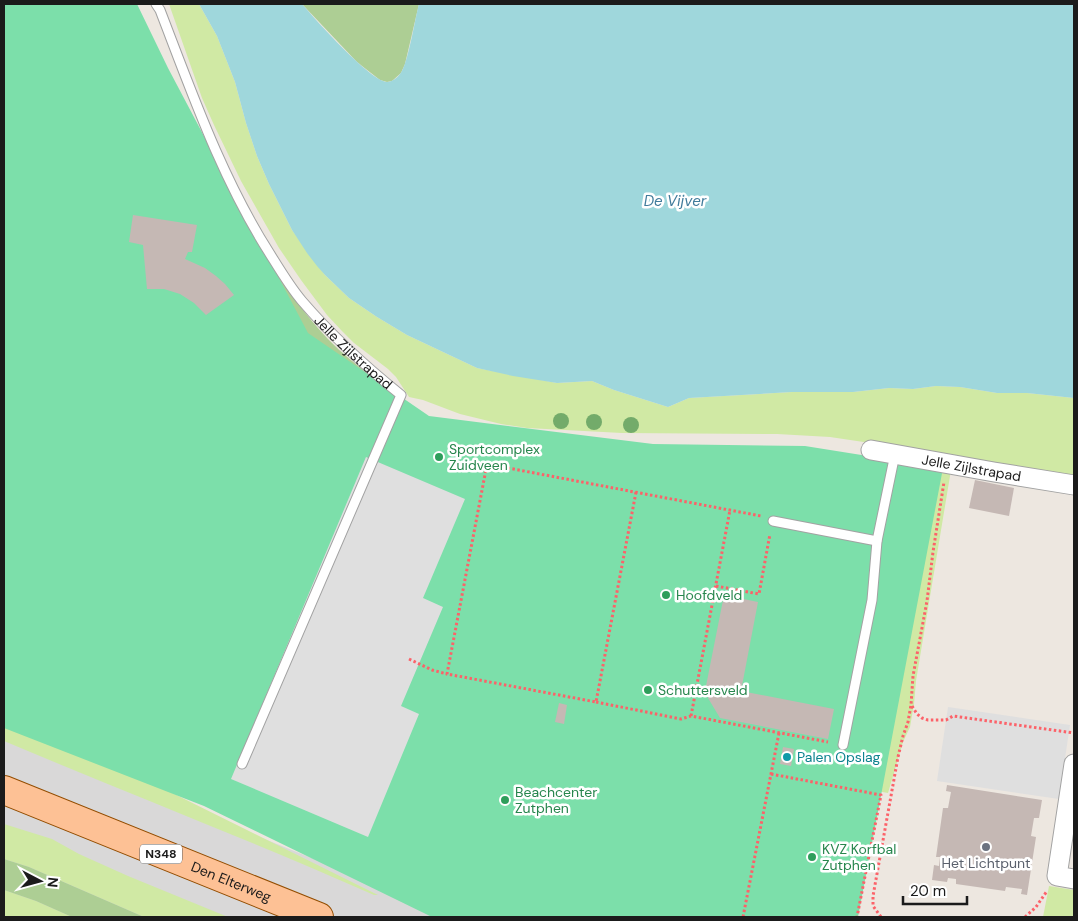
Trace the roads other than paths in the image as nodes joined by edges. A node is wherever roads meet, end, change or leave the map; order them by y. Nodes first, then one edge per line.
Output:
1 (156, 4) edge
2 (870, 450) dead end
3 (895, 454) junction
4 (1074, 485) edge
5 (773, 521) road end
6 (877, 541) junction
7 (844, 745) road end
8 (242, 764) dead end
9 (1074, 764) edge
10 (4, 790) edge
11 (1066, 877) edge
12 (319, 917) edge

1 - 8 lane, Jelle Zijlstrapad
2 - 3 street, Jelle Zijlstrapad
3 - 4 street, Jelle Zijlstrapad
3 - 6 lane
5 - 6 lane
6 - 7 lane
9 - 11 street
10 - 12 main road, Den Elterweg / N348

